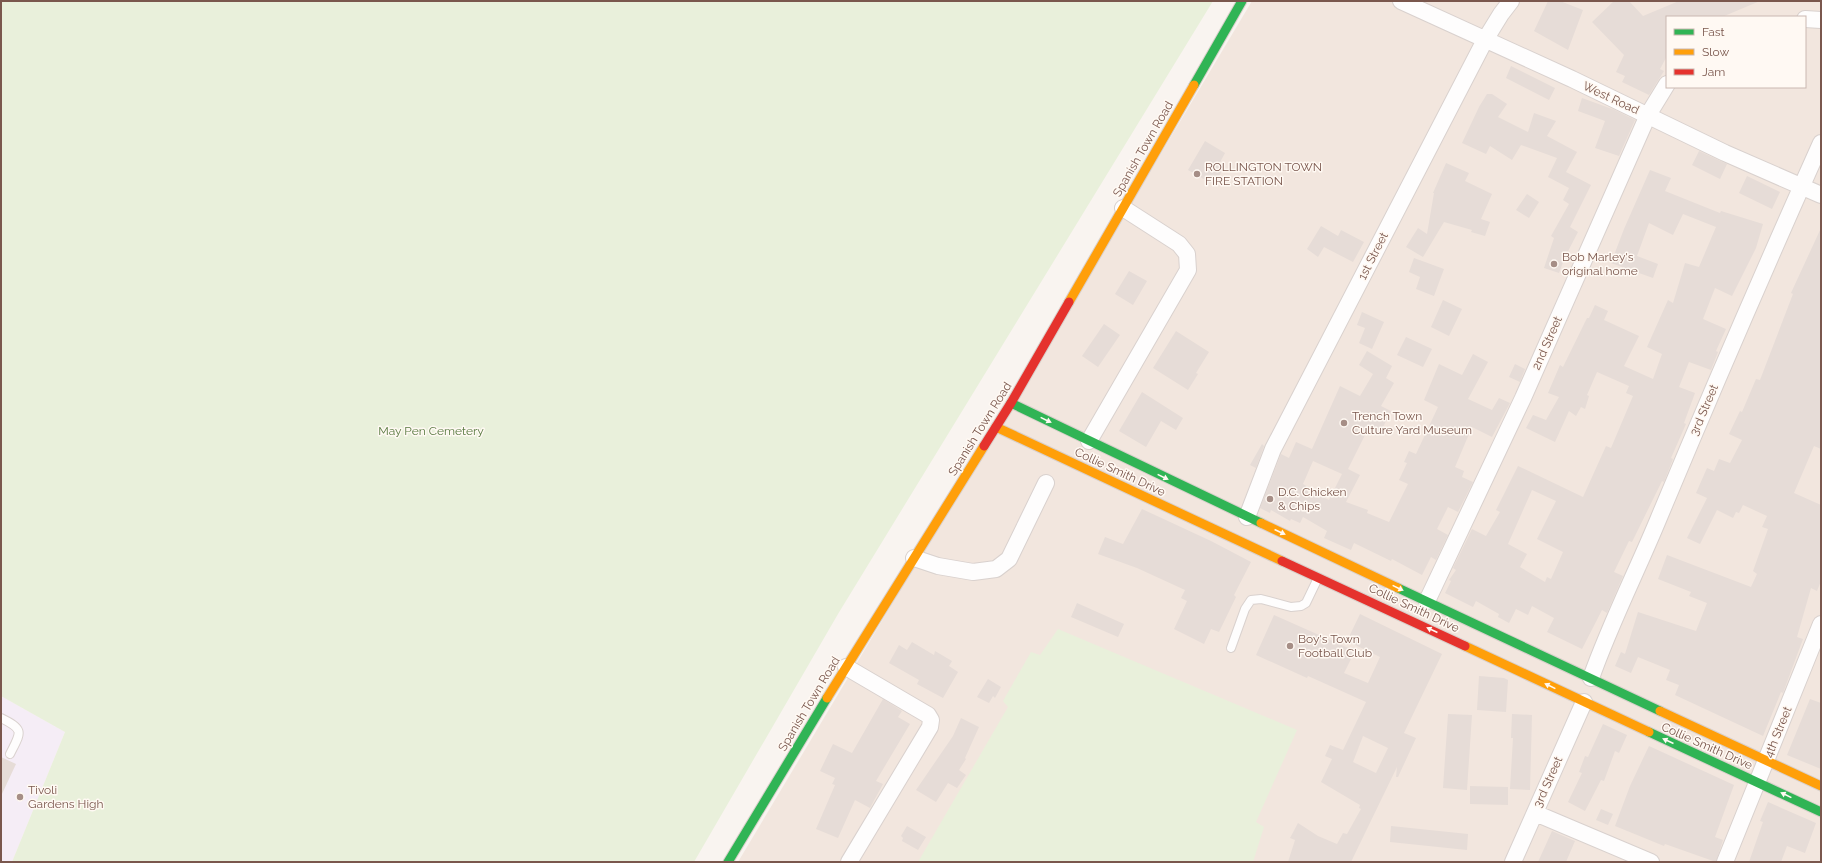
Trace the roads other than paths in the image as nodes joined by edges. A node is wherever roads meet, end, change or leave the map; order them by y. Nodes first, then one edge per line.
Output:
1 (1242, 1) edge
2 (1401, 1) edge
3 (1511, 1) edge
4 (1806, 19) edge
5 (1821, 20) edge
6 (1485, 40) junction
7 (1666, 86) edge
8 (1648, 115) junction
9 (1821, 142) edge
10 (1802, 186) junction
11 (1821, 195) edge
12 (1123, 208) junction
13 (1011, 403) junction
14 (996, 427) junction
15 (1089, 441) junction
16 (1046, 483) dead end
17 (1247, 517) junction
18 (914, 558) junction
19 (1318, 578) junction
20 (1427, 601) junction
21 (1821, 624) edge
22 (1231, 648) dead end
23 (846, 667) junction
24 (1591, 678) junction
25 (1584, 702) junction
26 (1, 718) edge
27 (10, 754) dead end
28 (1766, 760) junction
29 (1757, 782) junction
30 (1821, 786) edge
31 (1535, 812) junction
32 (1821, 812) edge
33 (728, 862) edge
34 (849, 862) edge
35 (1513, 862) edge
36 (1651, 862) edge
37 (1725, 862) edge

1 - 12 street, Spanish Town Road
2 - 6 street, West Road
3 - 6 street, 1st Street
4 - 5 street
6 - 8 street, West Road
6 - 17 street, 1st Street
7 - 8 street, 2nd Street
8 - 10 street, West Road
8 - 20 street, 2nd Street
9 - 10 street, 3rd Street
10 - 11 street, West Road
10 - 24 street, 3rd Street
12 - 13 street, Spanish Town Road
12 - 15 street
13 - 14 street, Spanish Town Road
13 -> 15 street, Collie Smith Drive
14 - 18 street, Spanish Town Road
14 - 19 street, Collie Smith Drive
15 -> 17 street, Collie Smith Drive
16 - 18 street
17 -> 20 street, Collie Smith Drive
18 - 23 street, Spanish Town Road
19 - 22 lane
25 -> 19 street, Collie Smith Drive
20 - 24 street, Collie Smith Drive
21 - 28 street, 4th Street
23 - 33 street, Spanish Town Road
23 - 34 street
24 - 28 street, Collie Smith Drive
29 -> 25 street, Collie Smith Drive
25 - 31 street, 3rd Street
26 - 27 lane
28 - 29 street, 4th Street
28 - 30 street, Collie Smith Drive
32 -> 29 street, Collie Smith Drive
29 - 37 street, 4th Street
31 - 35 street, 3rd Street
31 - 36 street

